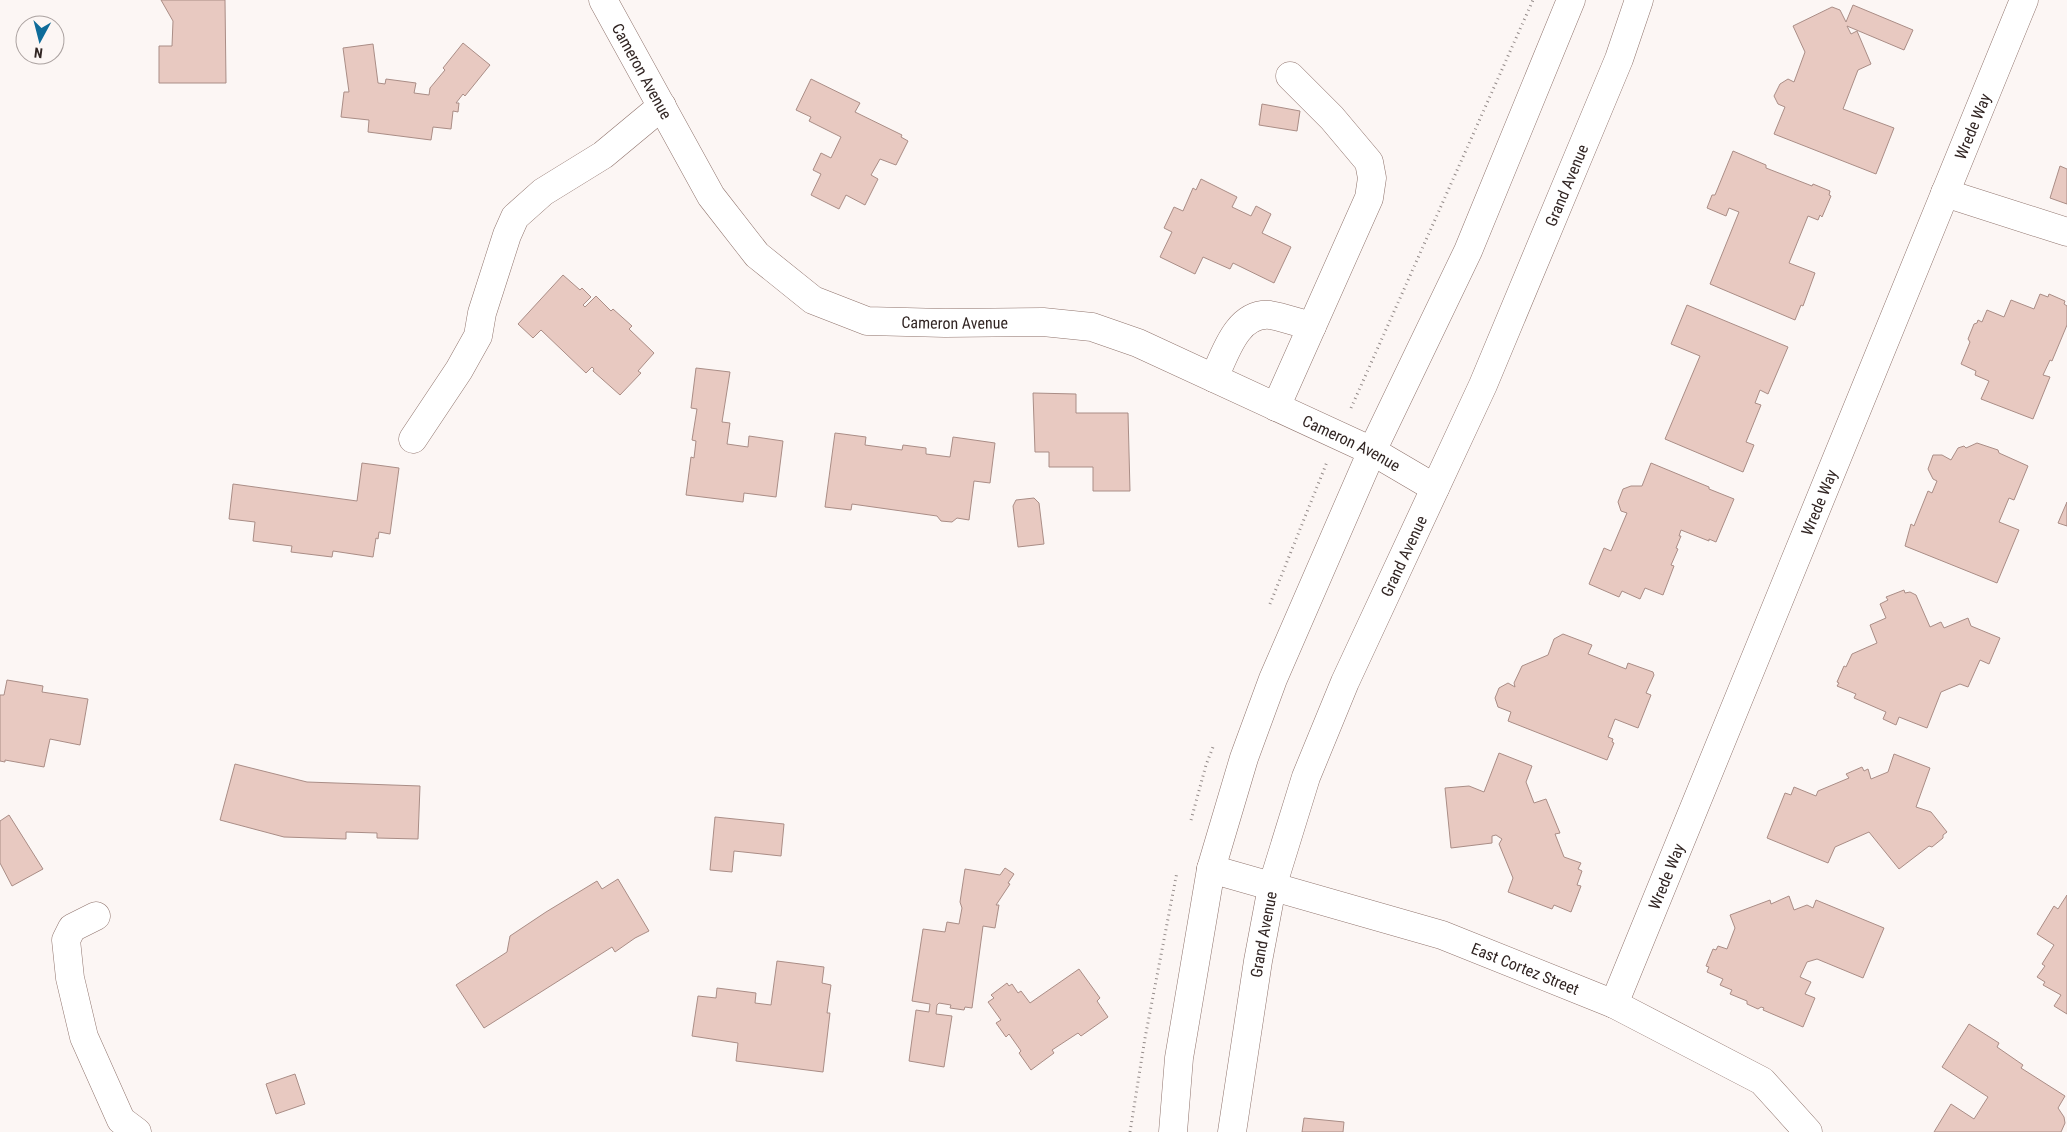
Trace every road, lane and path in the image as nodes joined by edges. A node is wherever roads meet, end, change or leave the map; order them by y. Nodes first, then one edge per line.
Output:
1 (603, 0) edge
2 (1571, 0) edge
3 (1639, 0) edge
4 (2024, 0) edge
5 (1290, 76) dead end
6 (662, 106) junction
7 (1945, 193) junction
8 (2067, 232) edge
9 (1312, 326) junction
10 (1214, 378) junction
11 (1276, 406) junction
12 (413, 439) dead end
13 (1372, 451) junction
14 (1435, 488) junction
15 (1211, 869) junction
16 (1272, 887) junction
17 (96, 916) dead end
18 (1614, 1004) junction
19 (137, 1132) edge
20 (1173, 1132) edge
21 (1232, 1132) edge
22 (1808, 1132) edge

1 - 6 street, Cameron Avenue
2 - 13 street
3 - 14 street, Grand Avenue
4 - 7 street, Wrede Way
5 - 9 street
6 - 10 street, Cameron Avenue
6 - 12 street
7 - 8 street
7 - 18 street, Wrede Way
9 - 10 street
9 - 11 street
10 - 11 street, Cameron Avenue
11 - 13 street, Cameron Avenue
13 - 14 street, Cameron Avenue
13 - 15 street
14 - 16 street, Grand Avenue
15 - 16 street, East Cortez Street
15 - 20 street
16 - 18 street, East Cortez Street
16 - 21 street, Grand Avenue
17 - 19 street
18 - 22 street, East Cortez Street

